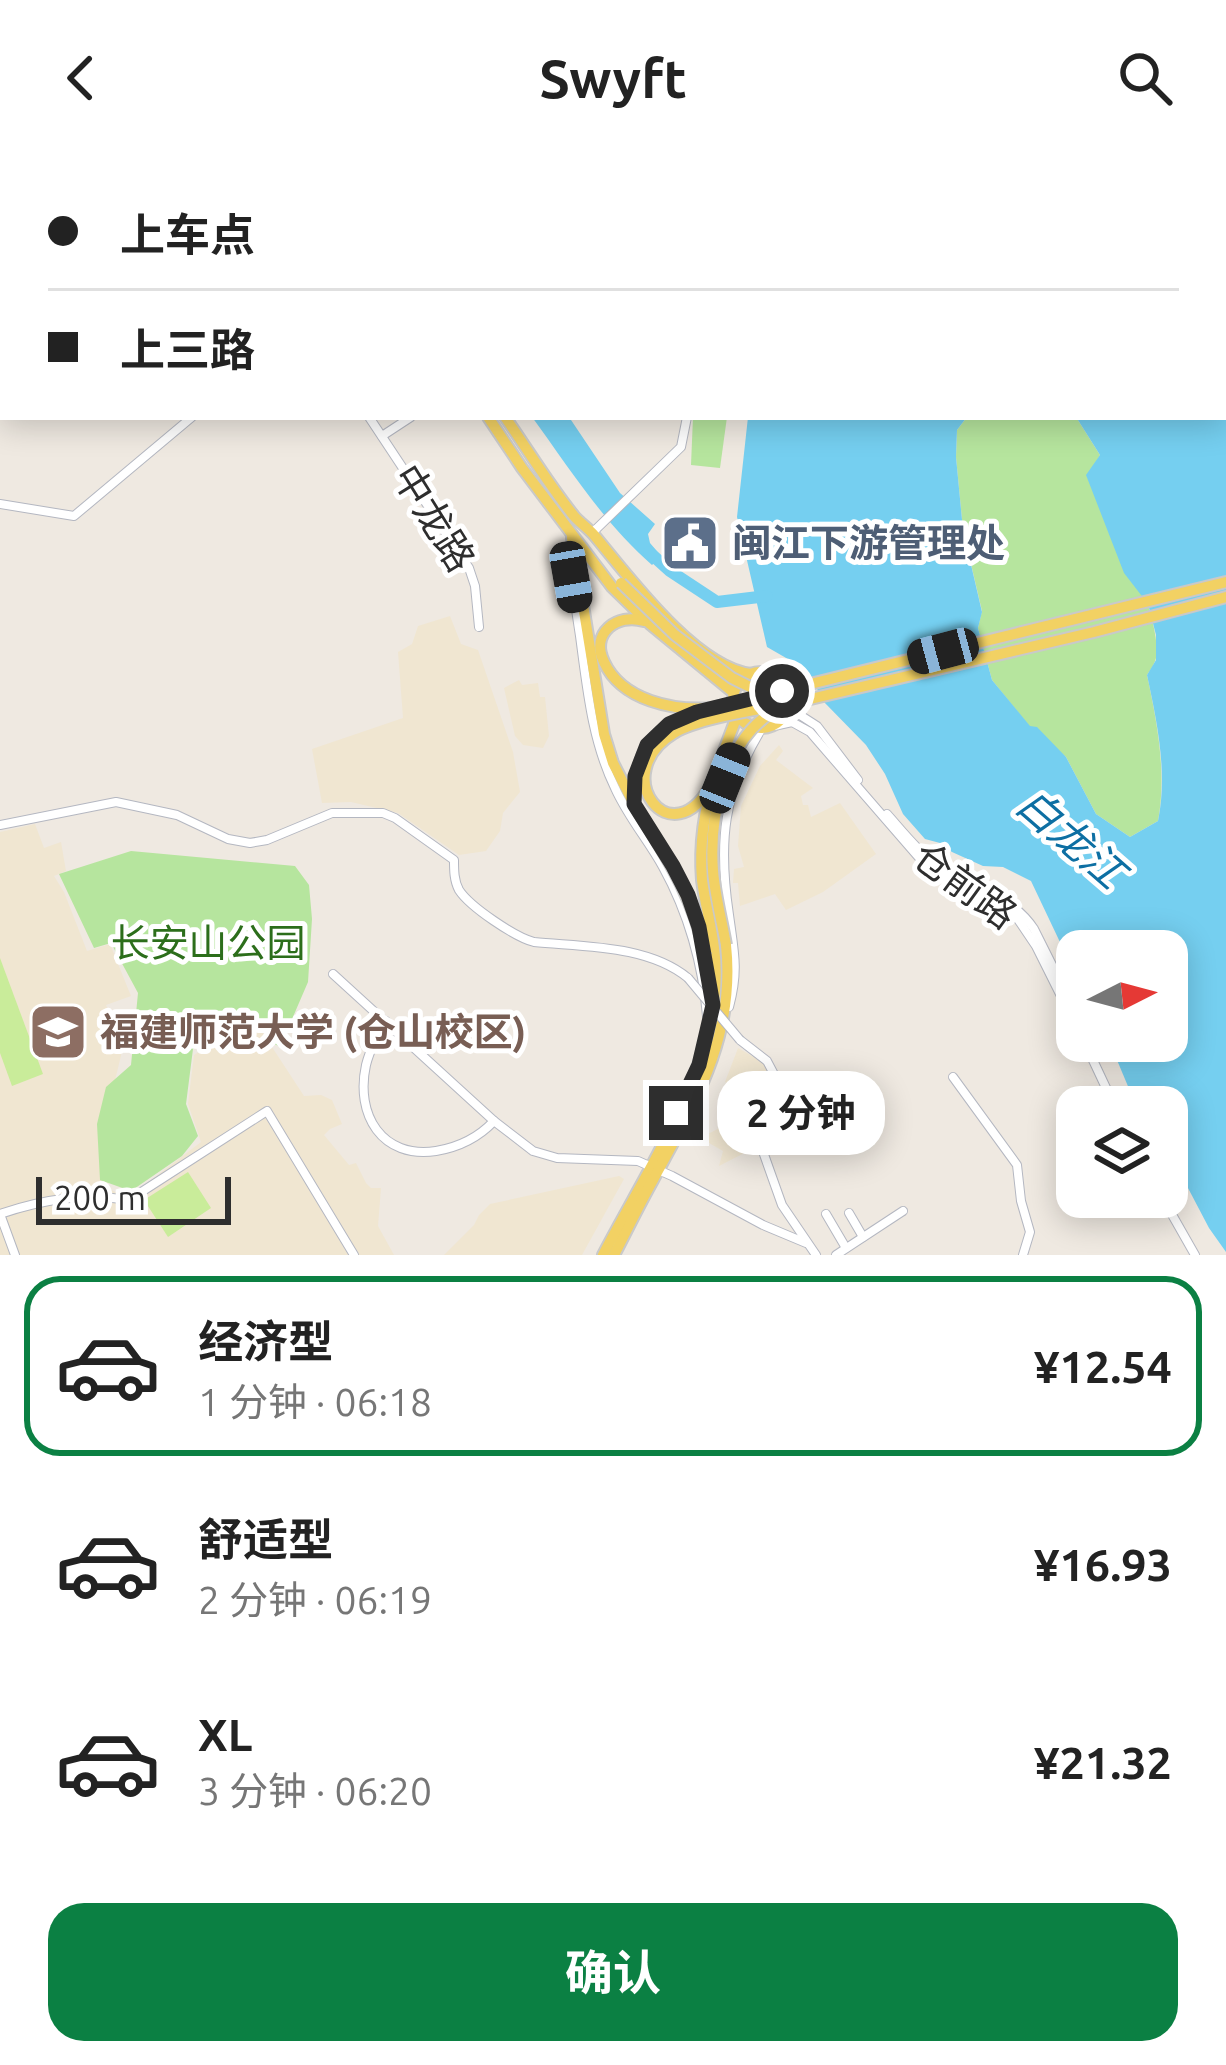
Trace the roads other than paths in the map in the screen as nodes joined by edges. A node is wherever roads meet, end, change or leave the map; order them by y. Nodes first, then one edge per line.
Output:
1 (188, 420) edge
2 (371, 420) edge
3 (406, 420) edge
4 (490, 420) edge
5 (507, 420) edge
6 (686, 420) edge
7 (382, 436) junction
8 (0, 504) edge
9 (576, 519) junction
10 (596, 530) junction
11 (571, 535) junction
12 (1226, 582) edge
13 (1226, 597) edge
14 (650, 624) junction
15 (479, 626) dead end
16 (751, 674) junction
17 (799, 687) junction
18 (734, 693) junction
19 (802, 701) junction
20 (789, 707) junction
21 (712, 708) junction
22 (740, 719) junction
23 (768, 727) junction
24 (716, 776) junction
25 (634, 804) junction
26 (0, 825) edge
27 (727, 898) junction
28 (682, 908) junction
29 (716, 949) junction
30 (1056, 972) edge
31 (333, 974) dead end
32 (1056, 986) edge
33 (386, 1021) junction
34 (721, 1031) junction
35 (705, 1047) junction
36 (953, 1077) dead end
37 (494, 1120) junction
38 (654, 1168) junction
39 (782, 1205) junction
40 (903, 1211) dead end
41 (0, 1213) edge
42 (849, 1213) dead end
43 (826, 1214) dead end
44 (1171, 1218) edge
45 (763, 1225) junction
46 (862, 1237) junction
47 (806, 1243) junction
48 (846, 1248) junction
49 (12, 1250) edge
50 (353, 1255) edge
51 (603, 1255) edge
52 (614, 1255) edge
53 (815, 1255) edge
54 (836, 1255) edge
55 (1023, 1255) edge
56 (1192, 1255) edge

1 - 8 street
2 - 7 street, 中龙路
3 - 7 street
4 - 11 main road
5 - 9 main road
6 - 10 street
7 - 15 street, 中龙路
9 - 10 main road
9 - 17 main road, bridge
10 - 16 main road
11 - 14 main road
11 - 25 main road
11 - 28 street
12 - 17 main road
13 - 19 main road
14 - 18 main road
14 - 21 main road
16 - 18 main road
16 - 20 main road
17 - 21 main road, bridge
18 - 22 main road
19 - 24 main road, bridge
19 - 29 main road, bridge
20 - 23 main road
20 - 30 street, 仓前路
21 - 25 main road, bridge
22 - 23 main road
22 - 24 main road
23 - 27 street
23 - 32 street, 仓前路
24 - 29 main road, bridge
25 - 29 main road, bridge
26 - 39 street, bridge
27 - 28 street
27 - 34 street
28 - 35 street
29 - 34 main road
29 - 35 main road
31 - 33 street
33 - 37 street
33 - 37 street
34 - 38 main road
35 - 38 main road
36 - 55 street
37 - 38 street
38 - 45 street
38 - 51 main road
38 - 52 main road
39 - 45 street
39 - 47 street
40 - 46 street
41 - 49 street
41 - 50 street
42 - 46 street
43 - 48 street
44 - 56 street
45 - 47 street
46 - 48 street
47 - 53 street
48 - 54 street

